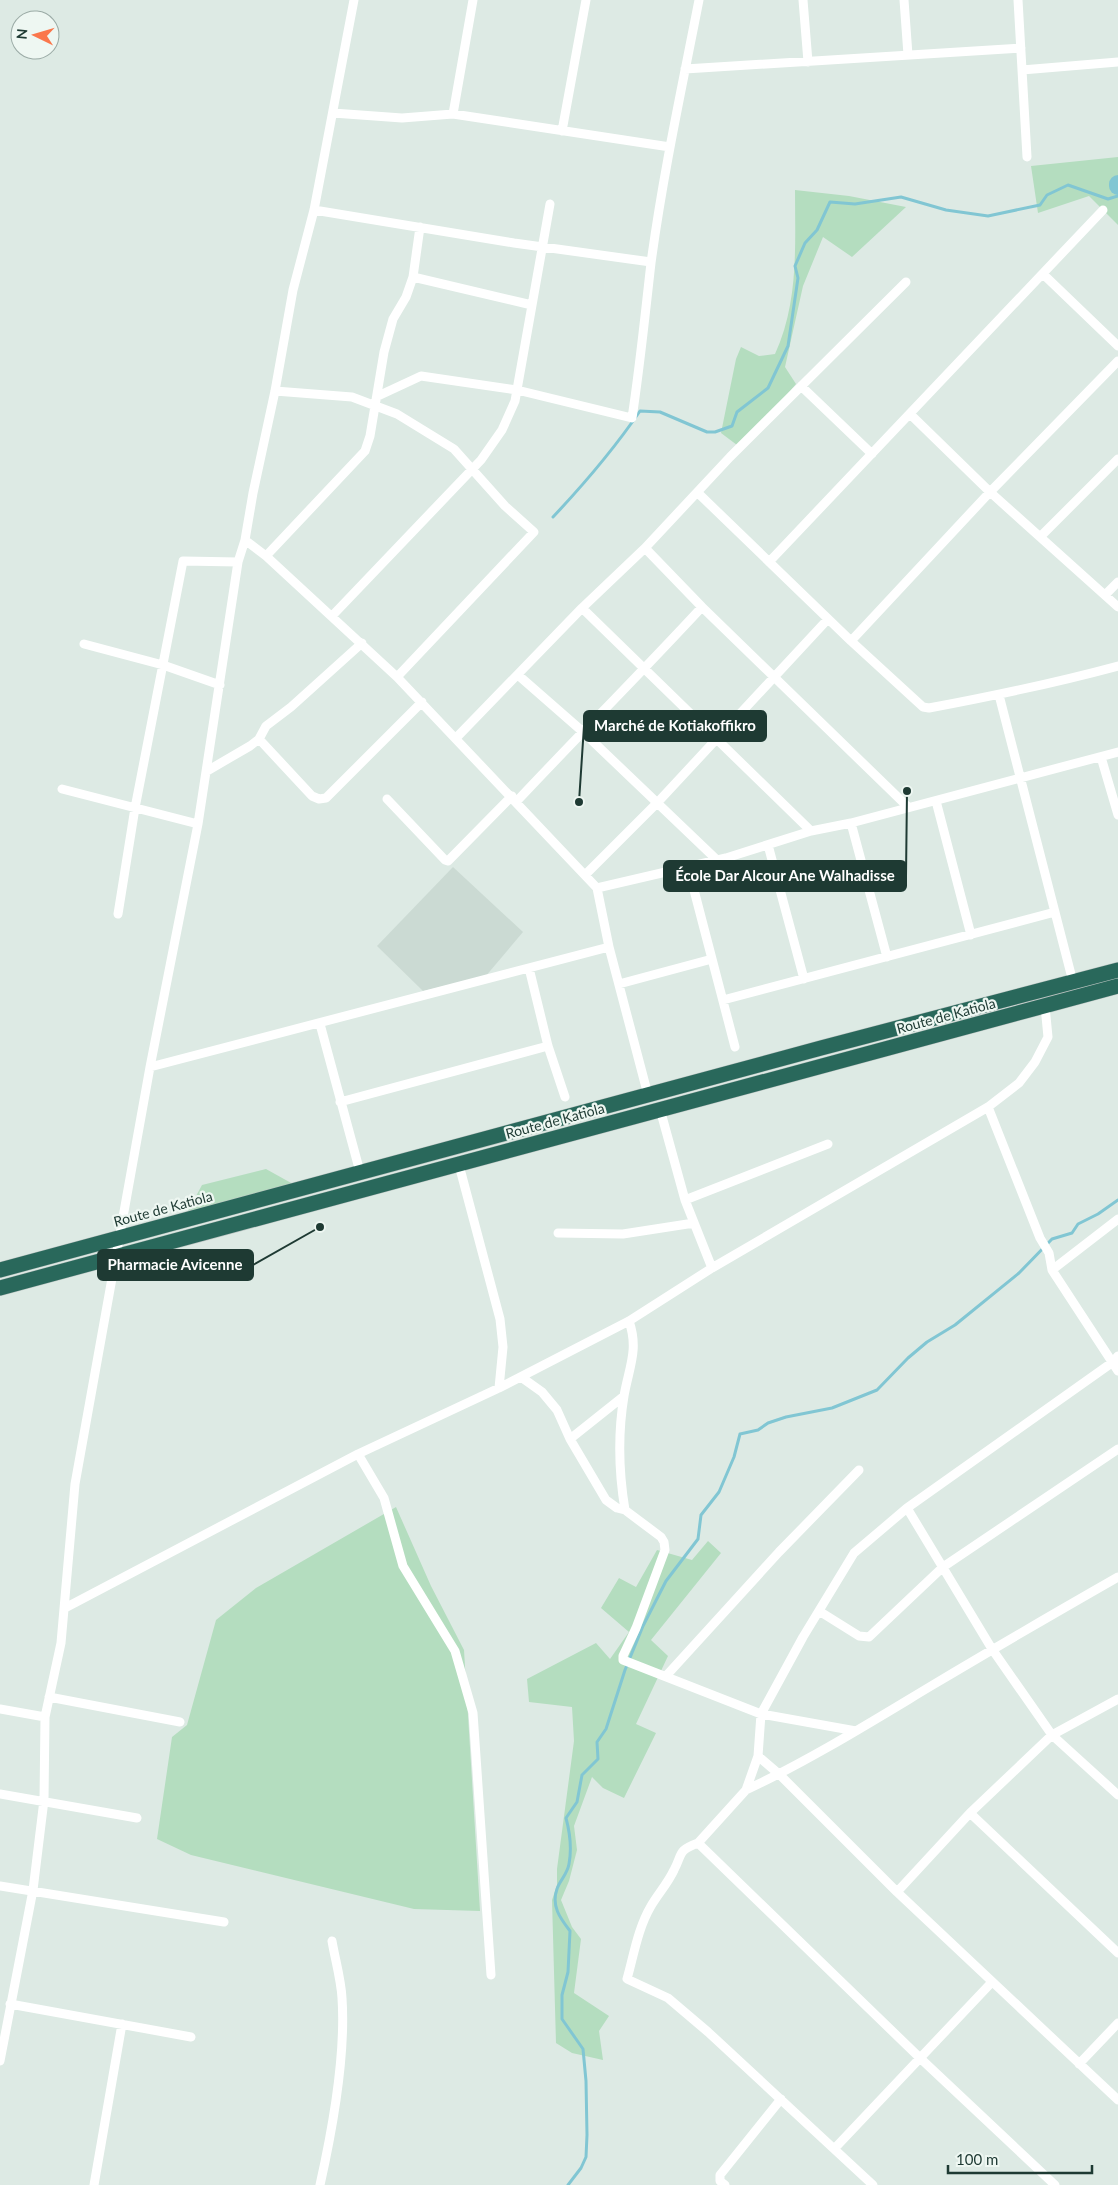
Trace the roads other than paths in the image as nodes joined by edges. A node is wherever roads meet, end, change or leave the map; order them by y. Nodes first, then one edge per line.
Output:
1 (354, 0) edge
2 (474, 0) edge
3 (586, 0) edge
4 (699, 0) edge
5 (803, 0) edge
6 (904, 0) edge
7 (1018, 0) edge
8 (1021, 48) junction
9 (908, 55) junction
10 (808, 62) junction
11 (1118, 62) edge
12 (685, 69) junction
13 (1022, 70) junction
14 (333, 113) junction
15 (453, 114) junction
16 (562, 131) junction
17 (670, 147) junction
18 (1027, 157) dead end
19 (550, 204) dead end
20 (314, 210) junction
21 (1103, 210) dead end
22 (420, 227) junction
23 (542, 246) junction
24 (652, 262) junction
25 (1044, 274) junction
26 (413, 277) junction
27 (906, 282) dead end
28 (532, 305) junction
29 (1118, 346) edge
30 (1116, 366) edge
31 (801, 386) junction
32 (517, 390) junction
33 (275, 391) junction
34 (377, 401) junction
35 (910, 414) junction
36 (872, 454) junction
37 (1118, 458) edge
38 (472, 469) junction
39 (990, 492) junction
40 (698, 493) junction
41 (1040, 537) junction
42 (245, 540) junction
43 (645, 548) junction
44 (266, 556) junction
45 (238, 562) junction
46 (769, 562) junction
47 (1118, 582) edge
48 (1105, 595) junction
49 (702, 607) junction
50 (1118, 607) edge
51 (582, 608) junction
52 (332, 616) junction
53 (828, 619) junction
54 (850, 641) junction
55 (362, 643) junction
56 (84, 644) dead end
57 (163, 665) junction
58 (1118, 666) edge
59 (645, 668) junction
60 (518, 675) junction
61 (397, 677) junction
62 (773, 677) junction
63 (220, 685) junction
64 (999, 695) junction
65 (422, 702) junction
66 (582, 730) junction
67 (456, 738) junction
68 (259, 739) junction
69 (716, 739) junction
70 (1118, 752) edge
71 (1101, 757) junction
72 (207, 771) junction
73 (1020, 778) junction
74 (62, 789) dead end
75 (387, 799) dead end
76 (514, 799) junction
77 (936, 801) junction
78 (658, 802) junction
79 (908, 807) junction
80 (135, 808) junction
81 (1118, 815) edge
82 (851, 823) junction
83 (198, 824) junction
84 (811, 831) junction
85 (768, 845) junction
86 (717, 860) junction
87 (688, 867) junction
88 (585, 874) junction
89 (597, 888) junction
90 (1055, 912) junction
91 (118, 914) dead end
92 (971, 935) junction
93 (609, 947) junction
94 (887, 957) junction
95 (712, 959) junction
96 (528, 968) junction
97 (1118, 970) edge
98 (804, 979) junction
99 (1073, 982) junction
100 (619, 984) junction
101 (1118, 986) edge
102 (723, 1000) junction
103 (1045, 1006) junction
104 (320, 1024) junction
105 (548, 1046) junction
106 (736, 1047) dead end
107 (150, 1067) junction
108 (648, 1095) junction
109 (565, 1097) dead end
110 (340, 1102) junction
111 (988, 1107) junction
112 (660, 1109) junction
113 (828, 1144) dead end
114 (459, 1165) junction
115 (360, 1172) junction
116 (685, 1200) junction
117 (1118, 1219) edge
118 (694, 1222) junction
119 (558, 1233) dead end
120 (120, 1238) junction
121 (117, 1257) junction
122 (712, 1268) junction
123 (0, 1270) edge
124 (1052, 1270) junction
125 (0, 1288) edge
126 (629, 1321) junction
127 (1115, 1359) edge
128 (1118, 1371) edge
129 (521, 1377) junction
130 (499, 1388) junction
131 (624, 1396) junction
132 (570, 1438) junction
133 (1118, 1449) edge
134 (358, 1454) junction
135 (859, 1470) dead end
136 (907, 1508) junction
137 (625, 1510) junction
138 (943, 1567) junction
139 (1118, 1577) edge
140 (65, 1608) junction
141 (819, 1611) junction
142 (992, 1649) junction
143 (666, 1676) junction
144 (49, 1697) junction
145 (1118, 1699) edge
146 (0, 1709) edge
147 (761, 1714) junction
148 (45, 1717) junction
149 (180, 1722) dead end
150 (856, 1731) junction
151 (1052, 1735) junction
152 (758, 1756) junction
153 (780, 1775) junction
154 (746, 1790) junction
155 (0, 1794) edge
156 (1118, 1795) edge
157 (44, 1800) junction
158 (970, 1813) junction
159 (137, 1818) dead end
160 (698, 1843) junction
161 (0, 1886) edge
162 (33, 1890) junction
163 (897, 1892) junction
164 (224, 1922) dead end
165 (332, 1941) dead end
166 (1118, 1953) edge
167 (491, 1975) dead end
168 (992, 1982) junction
169 (10, 2004) junction
170 (1118, 2022) edge
171 (122, 2024) junction
172 (191, 2037) dead end
173 (920, 2058) junction
174 (0, 2061) edge
175 (1079, 2064) junction
176 (781, 2099) junction
177 (1118, 2100) edge
178 (835, 2148) junction
179 (94, 2185) edge
180 (320, 2185) edge
181 (725, 2185) edge
182 (873, 2185) edge
183 (1055, 2185) edge

1 - 14 street
2 - 15 street
3 - 16 street
4 - 12 street
5 - 10 street
6 - 9 street
7 - 8 street
8 - 9 street
8 - 13 street
9 - 10 street
10 - 12 street
11 - 13 street
12 - 17 street
13 - 18 street
14 - 15 street
14 - 20 street
15 - 16 street
16 - 17 street
17 - 24 street
19 - 23 street
20 - 22 street
20 - 33 street
21 - 25 street
22 - 23 street
22 - 26 street
23 - 24 street
23 - 28 street
24 - 32 street
25 - 29 street
25 - 35 street
26 - 28 street
26 - 34 street
27 - 31 street
28 - 32 street
30 - 39 street
31 - 36 street
31 - 40 street
32 - 34 street
32 - 38 street
33 - 34 street
33 - 42 street
34 - 38 street
34 - 44 street
35 - 36 street
35 - 39 street
36 - 46 street
37 - 41 street
38 - 52 street
38 - 61 street
39 - 41 street
39 - 54 street
40 - 43 street
40 - 46 street
41 - 48 street
42 - 44 street
42 - 45 street
43 - 49 street
43 - 51 street
44 - 52 street
45 - 57 street
45 - 63 street
46 - 53 street
47 - 48 street
48 - 50 street
49 - 59 street
49 - 62 street
51 - 59 street
51 - 60 street
52 - 55 street
53 - 54 street
53 - 62 street
54 - 64 street
55 - 61 street
55 - 68 street
56 - 57 street
57 - 63 street
57 - 80 street
58 - 64 street
59 - 66 street
59 - 69 street
60 - 66 street
60 - 67 street
61 - 65 street
62 - 69 street
62 - 79 street
63 - 72 street
64 - 73 street
65 - 67 street
65 - 68 street
66 - 76 street
66 - 78 street
67 - 76 street
68 - 72 street
69 - 78 street
69 - 84 street
70 - 71 street
71 - 73 street
71 - 81 street
72 - 83 street
73 - 77 street
73 - 90 street
74 - 80 street
75 - 76 street
76 - 88 street
77 - 79 street
77 - 92 street
78 - 86 street
78 - 88 street
79 - 82 street
80 - 83 street
80 - 91 street
82 - 84 street
82 - 94 street
83 - 107 street
84 - 85 street
85 - 86 street
85 - 98 street
86 - 87 street
87 - 89 street
87 - 95 street
88 - 89 street
89 - 93 street
90 - 92 street
90 - 99 street
92 - 94 street
93 - 96 street
93 - 100 street
94 - 98 street
95 - 100 street
95 - 102 street
96 - 104 street
96 - 105 street
97 - 99 highway, Route de Katiola
98 - 102 street
99 - 108 highway, Route de Katiola
100 - 108 street
101 - 103 highway, Route de Katiola
102 - 106 street
103 - 111 street
103 - 112 highway, Route de Katiola
104 - 107 street
104 - 110 street
105 - 109 street
105 - 110 street
107 - 120 street
108 - 115 highway, Route de Katiola
110 - 115 street
111 - 122 street
111 - 124 street
112 - 114 highway, Route de Katiola
112 - 116 street
113 - 116 street
114 - 121 highway, Route de Katiola
114 - 130 street
115 - 120 highway, Route de Katiola
116 - 118 street
117 - 124 street
118 - 119 street
118 - 122 street
120 - 121 street
120 - 123 highway, Route de Katiola
121 - 125 highway, Route de Katiola
121 - 140 street
122 - 126 street
124 - 127 street
126 - 129 street
126 - 131 street
127 - 128 street
127 - 136 street
129 - 130 street
129 - 132 street
130 - 134 street
131 - 132 street
131 - 137 street
132 - 137 street
133 - 138 street
134 - 140 street
134 - 167 street
135 - 143 street
136 - 138 street
136 - 141 street
137 - 143 street
138 - 141 street
138 - 142 street
139 - 142 street
140 - 144 street
141 - 147 street
142 - 150 street
142 - 151 street
143 - 147 street
144 - 148 street
144 - 149 street
145 - 151 street
146 - 148 street
147 - 150 street
147 - 152 street
148 - 157 street
150 - 153 street
151 - 156 street
151 - 158 street
152 - 153 street
152 - 154 street
153 - 154 street
153 - 163 street
154 - 160 street
155 - 157 street
157 - 159 street
157 - 162 street
158 - 163 street
158 - 166 street
160 - 173 street
160 - 176 street
161 - 162 street
162 - 164 street
162 - 169 street
163 - 168 street
165 - 180 street
168 - 173 street
168 - 175 street
169 - 171 street
169 - 174 street
170 - 175 street
171 - 172 street
171 - 179 street
173 - 178 street
173 - 183 street
175 - 177 street
176 - 178 street
176 - 181 street
178 - 182 street

